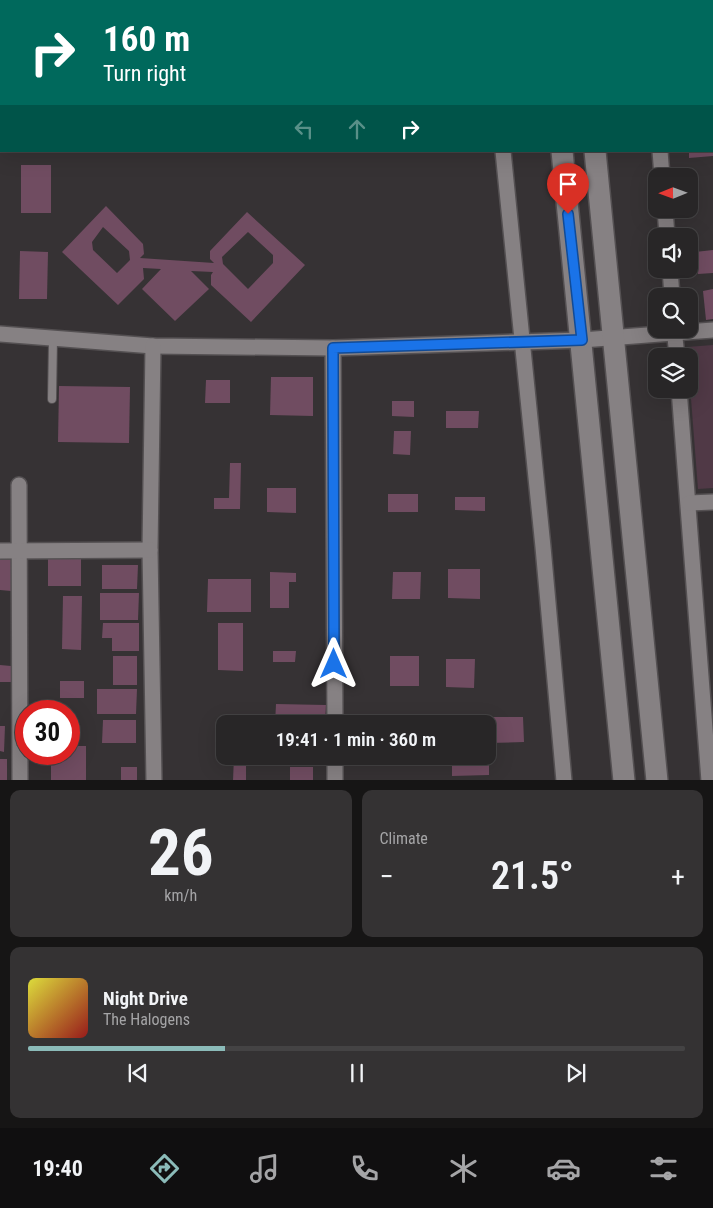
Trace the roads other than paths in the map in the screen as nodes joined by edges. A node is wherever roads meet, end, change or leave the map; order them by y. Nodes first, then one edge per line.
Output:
1 (503, 152) edge
2 (562, 152) edge
3 (595, 152) edge
4 (660, 152) edge
5 (661, 168) edge
6 (698, 330) edge
7 (713, 330) edge
8 (648, 333) edge
9 (0, 334) edge
10 (615, 337) junction
11 (53, 339) junction
12 (582, 340) junction
13 (522, 343) junction
14 (153, 346) junction
15 (333, 348) junction
16 (680, 398) edge
17 (52, 399) dead end
18 (19, 485) dead end
19 (713, 502) edge
20 (689, 503) junction
21 (150, 550) junction
22 (0, 551) edge
23 (18, 551) junction
24 (708, 678) edge
25 (335, 715) edge
26 (335, 765) edge
27 (20, 780) edge
28 (154, 780) edge
29 (335, 780) edge
30 (564, 780) edge
31 (624, 780) edge
32 (657, 780) edge
33 (709, 780) edge

1 - 13 street
2 - 12 main road
3 - 10 main road
4 - 5 street
6 - 7 street
8 - 10 street
9 - 11 street
10 - 12 street
10 - 32 main road
11 - 14 street
11 - 17 lane
12 - 13 street
12 - 31 main road
13 - 15 street
13 - 30 street
14 - 15 street
14 - 21 street
15 - 25 street
16 - 20 street
18 - 23 street
19 - 20 street
20 - 24 street
21 - 23 street
21 - 28 street
22 - 23 street
23 - 27 street
24 - 33 street
26 - 29 street

